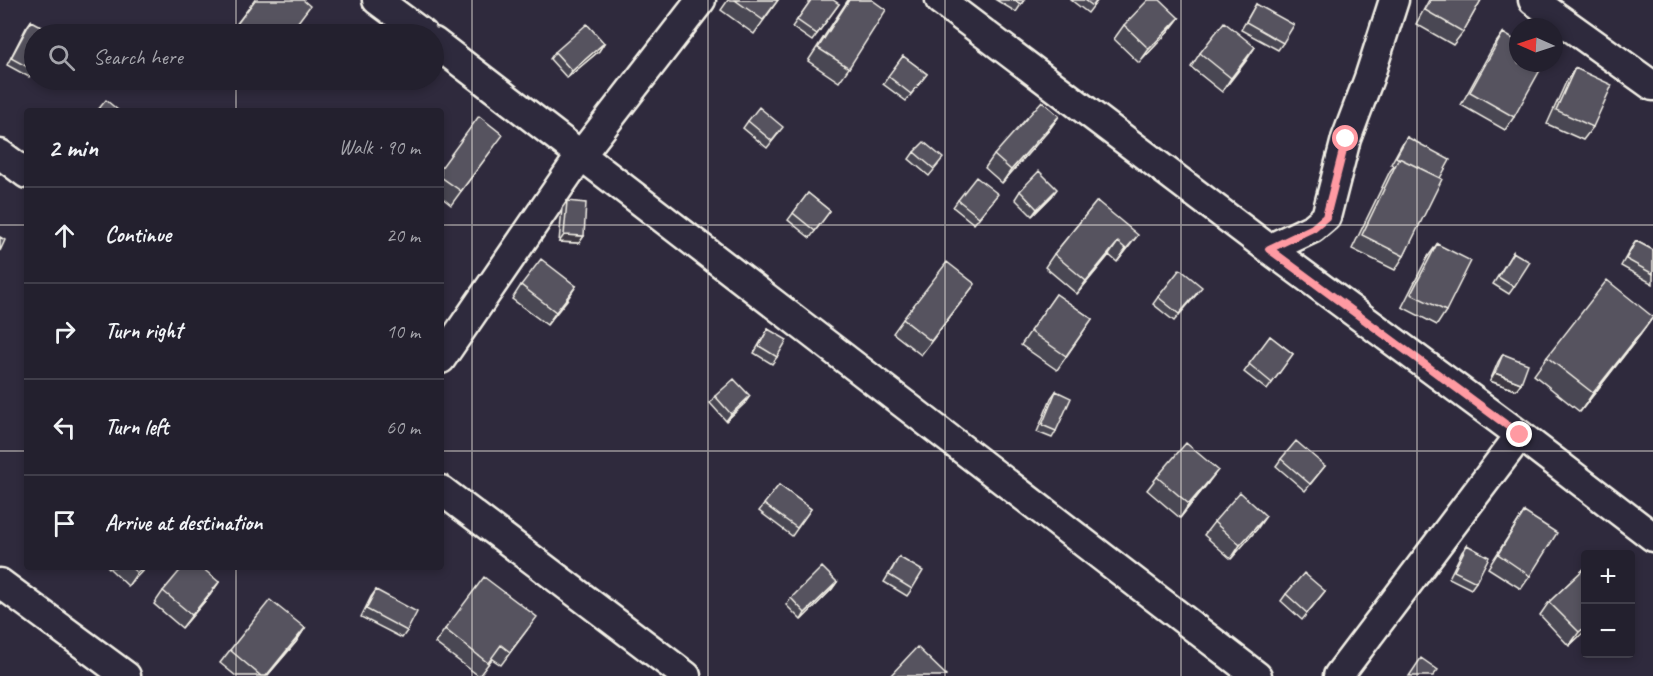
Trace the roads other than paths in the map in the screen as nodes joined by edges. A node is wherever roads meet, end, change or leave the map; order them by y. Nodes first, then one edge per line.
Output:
1 (377, 0) edge
2 (701, 0) edge
3 (940, 0) edge
4 (1394, 0) edge
5 (1533, 0) edge
6 (409, 24) edge
7 (444, 50) edge
8 (1653, 86) edge
9 (0, 154) edge
10 (581, 155) junction
11 (24, 172) edge
12 (1269, 249) junction
13 (444, 355) edge
14 (1520, 435) junction
15 (444, 492) edge
16 (1653, 537) edge
17 (0, 584) edge
18 (126, 676) edge
19 (686, 676) edge
20 (1257, 676) edge
21 (1338, 676) edge

1 - 6 street
2 - 10 street
3 - 12 street
4 - 12 street
5 - 8 street
7 - 10 street
9 - 11 street
10 - 13 street
10 - 20 street
12 - 14 street
14 - 16 street
14 - 21 street
15 - 19 street
17 - 18 street

